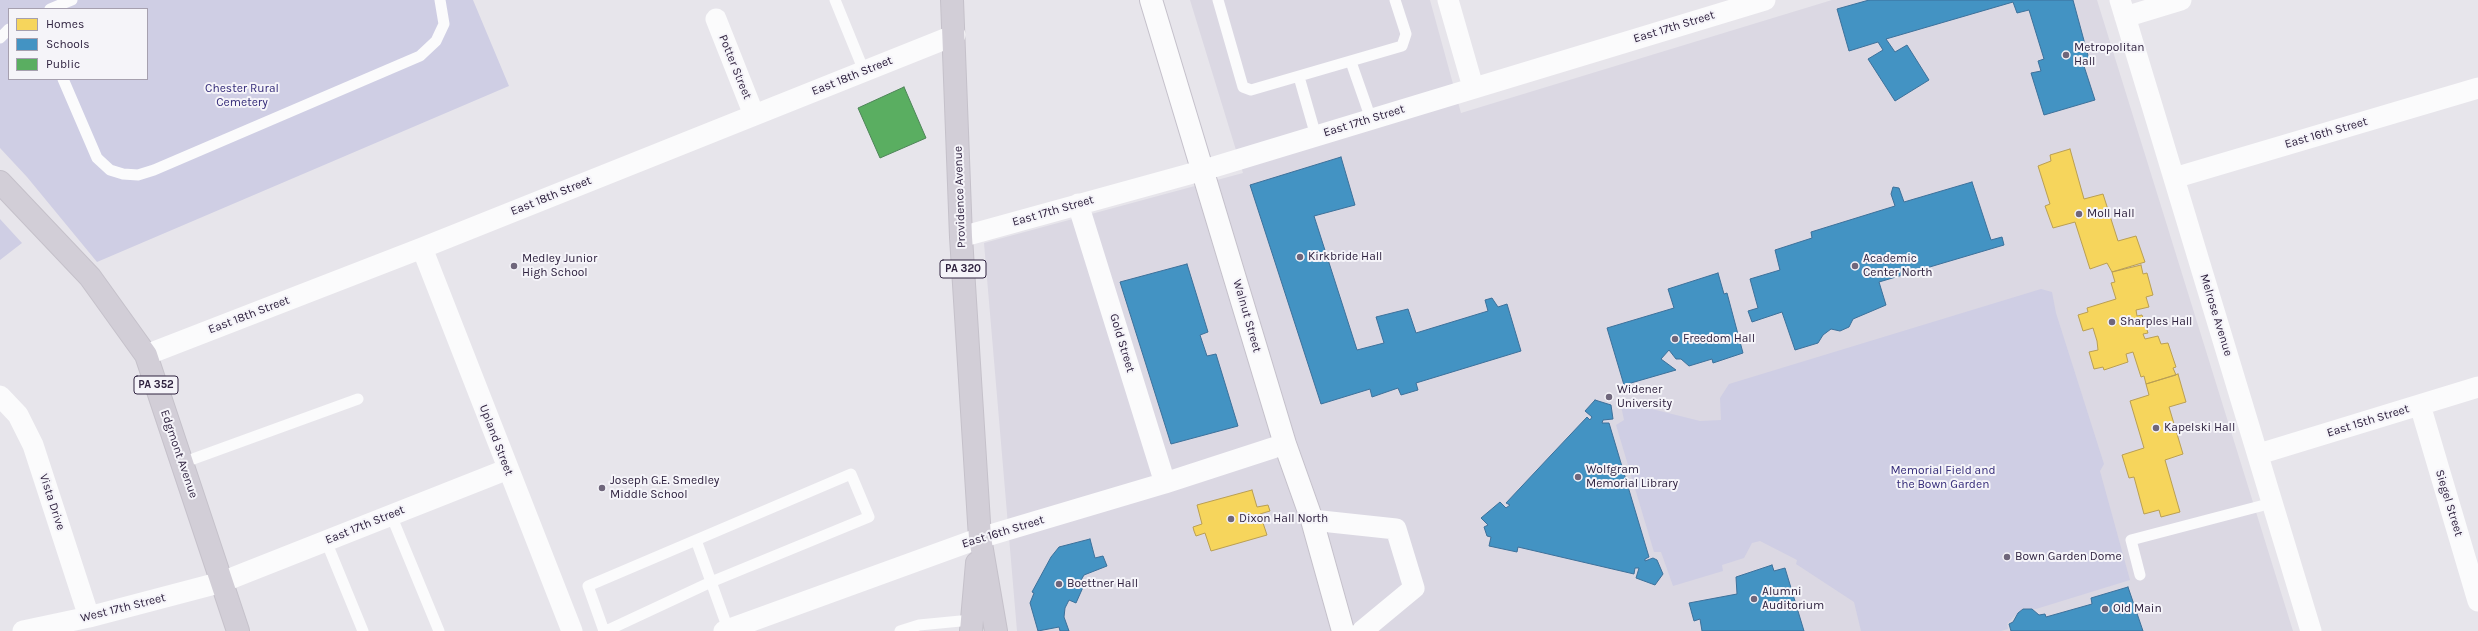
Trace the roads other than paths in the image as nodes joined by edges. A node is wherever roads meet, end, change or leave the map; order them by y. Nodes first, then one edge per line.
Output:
1 (72, 0) edge
2 (440, 0) edge
3 (834, 0) edge
4 (952, 0) edge
5 (1151, 0) edge
6 (1218, 0) edge
7 (1395, 0) edge
8 (1448, 0) edge
9 (1765, 0) edge
10 (2181, 0) edge
11 (52, 8) edge
12 (2122, 8) edge
13 (716, 19) dead end
14 (8, 30) edge
15 (954, 35) junction
16 (0, 38) edge
17 (1351, 62) junction
18 (864, 71) junction
19 (1299, 77) junction
20 (63, 80) edge
21 (1473, 87) junction
22 (2478, 88) edge
23 (754, 115) junction
24 (1372, 119) junction
25 (1316, 136) junction
26 (1204, 170) junction
27 (2174, 178) junction
28 (0, 182) edge
29 (1078, 204) junction
30 (961, 237) junction
31 (422, 248) junction
32 (146, 355) junction
33 (2478, 387) edge
34 (0, 396) edge
35 (358, 399) dead end
36 (2420, 405) junction
37 (1285, 444) junction
38 (2259, 454) junction
39 (182, 463) junction
40 (508, 469) junction
41 (1165, 483) junction
42 (2272, 503) junction
43 (390, 515) junction
44 (1312, 520) junction
45 (980, 538) junction
46 (326, 540) junction
47 (696, 540) junction
48 (2140, 575) dead end
49 (222, 582) junction
50 (711, 582) junction
51 (2478, 601) edge
52 (89, 617) junction
53 (971, 626) edge
54 (919, 628) edge
55 (734, 629) edge
56 (23, 631) edge
57 (238, 631) edge
58 (363, 631) edge
59 (438, 631) edge
60 (572, 631) edge
61 (605, 631) edge
62 (900, 631) edge
63 (996, 631) edge
64 (1343, 631) edge
65 (1362, 631) edge
66 (2311, 631) edge

1 - 11 lane
2 - 20 lane
3 - 18 lane
4 - 15 main road, Providence Avenue / PA 320
5 - 26 street, Walnut Street
6 - 19 lane
7 - 17 lane
8 - 21 street
9 - 21 street, East 17th Street
10 - 12 street
12 - 27 street, Melrose Avenue
13 - 23 street, Potter Street
14 - 16 lane
15 - 18 street, East 18th Street
15 - 30 main road, Providence Avenue / PA 320
17 - 19 lane
17 - 24 lane
18 - 23 street, East 18th Street
19 - 25 lane
21 - 24 street, East 17th Street
22 - 27 street, East 16th Street
23 - 31 street, East 18th Street
24 - 25 street, East 17th Street
25 - 26 street, East 17th Street
26 - 29 street, East 17th Street
26 - 37 street, Walnut Street
27 - 38 street, Melrose Avenue
28 - 32 main road, Edgmont Avenue / PA 352
29 - 30 street, East 17th Street
29 - 41 street, Gold Street
30 - 45 main road, Providence Avenue / PA 320
31 - 32 street, East 18th Street
31 - 40 street, Upland Street
32 - 39 main road, Edgmont Avenue / PA 352
33 - 36 street, East 15th Street
34 - 52 street, Vista Drive
35 - 39 lane
36 - 38 street, East 15th Street
36 - 51 street, Siegel Street
37 - 41 street, East 16th Street
37 - 44 street, Walnut Street
38 - 42 street, Melrose Avenue
39 - 49 main road, Edgmont Avenue / PA 352
40 - 43 street, East 17th Street
40 - 60 street, Upland Street
41 - 45 street, East 16th Street
42 - 48 lane
42 - 66 street, Melrose Avenue
43 - 46 street, East 17th Street
43 - 59 lane
44 - 64 street, Walnut Street
44 - 65 street
45 - 53 main road, Providence Avenue / PA 320
45 - 55 street, East 16th Street
45 - 63 main road, Providence Avenue / PA 320
46 - 49 street, East 17th Street
46 - 58 lane
47 - 50 lane
47 - 50 lane
47 - 61 lane
49 - 52 street, West 17th Street
49 - 57 main road, Edgmont Avenue / PA 352
50 - 55 lane
50 - 61 lane
52 - 56 street, West 17th Street
53 - 54 lane
54 - 62 lane

